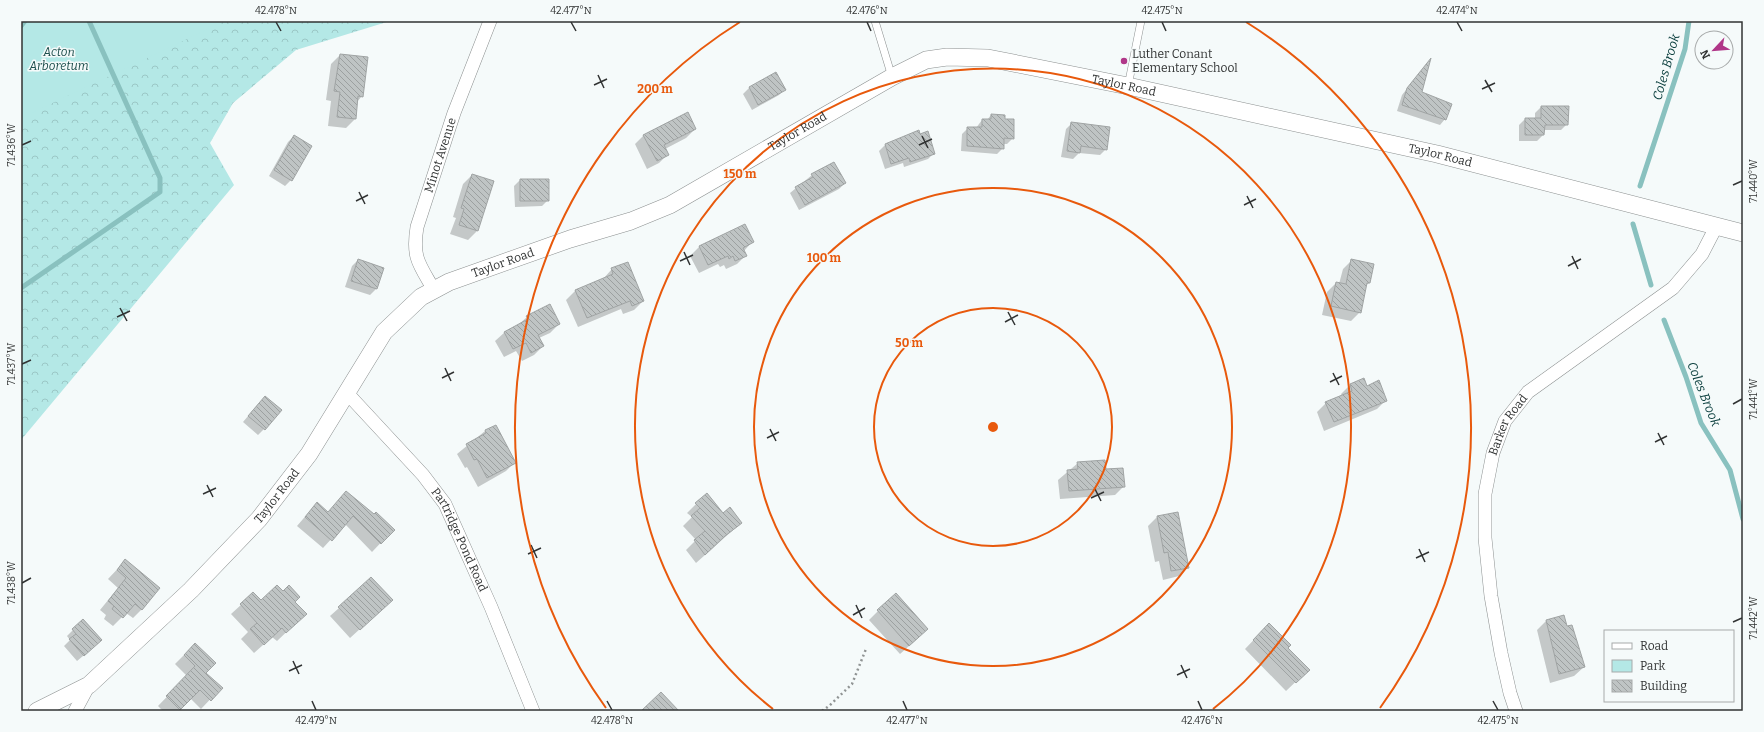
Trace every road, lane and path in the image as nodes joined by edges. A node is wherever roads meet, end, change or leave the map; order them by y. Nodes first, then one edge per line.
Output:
1 (490, 21) edge
2 (875, 21) edge
3 (1141, 21) edge
4 (892, 77) junction
5 (1128, 86) junction
6 (1717, 225) junction
7 (1743, 232) edge
8 (434, 290) junction
9 (346, 392) junction
10 (866, 649) dead end
11 (89, 685) junction
12 (38, 711) edge
13 (75, 711) edge
14 (533, 711) edge
15 (822, 711) edge
16 (1516, 711) edge

1 - 8 street, Minot Avenue
2 - 4 lane
3 - 5 lane
4 - 5 street, Taylor Road
4 - 8 street, Taylor Road
5 - 6 street, Taylor Road
6 - 7 street, Taylor Road
6 - 16 street, Barker Road
8 - 9 street, Taylor Road
9 - 11 street, Taylor Road
9 - 14 street, Partridge Pond Road
10 - 15 path
11 - 12 street, Taylor Road
11 - 13 street

